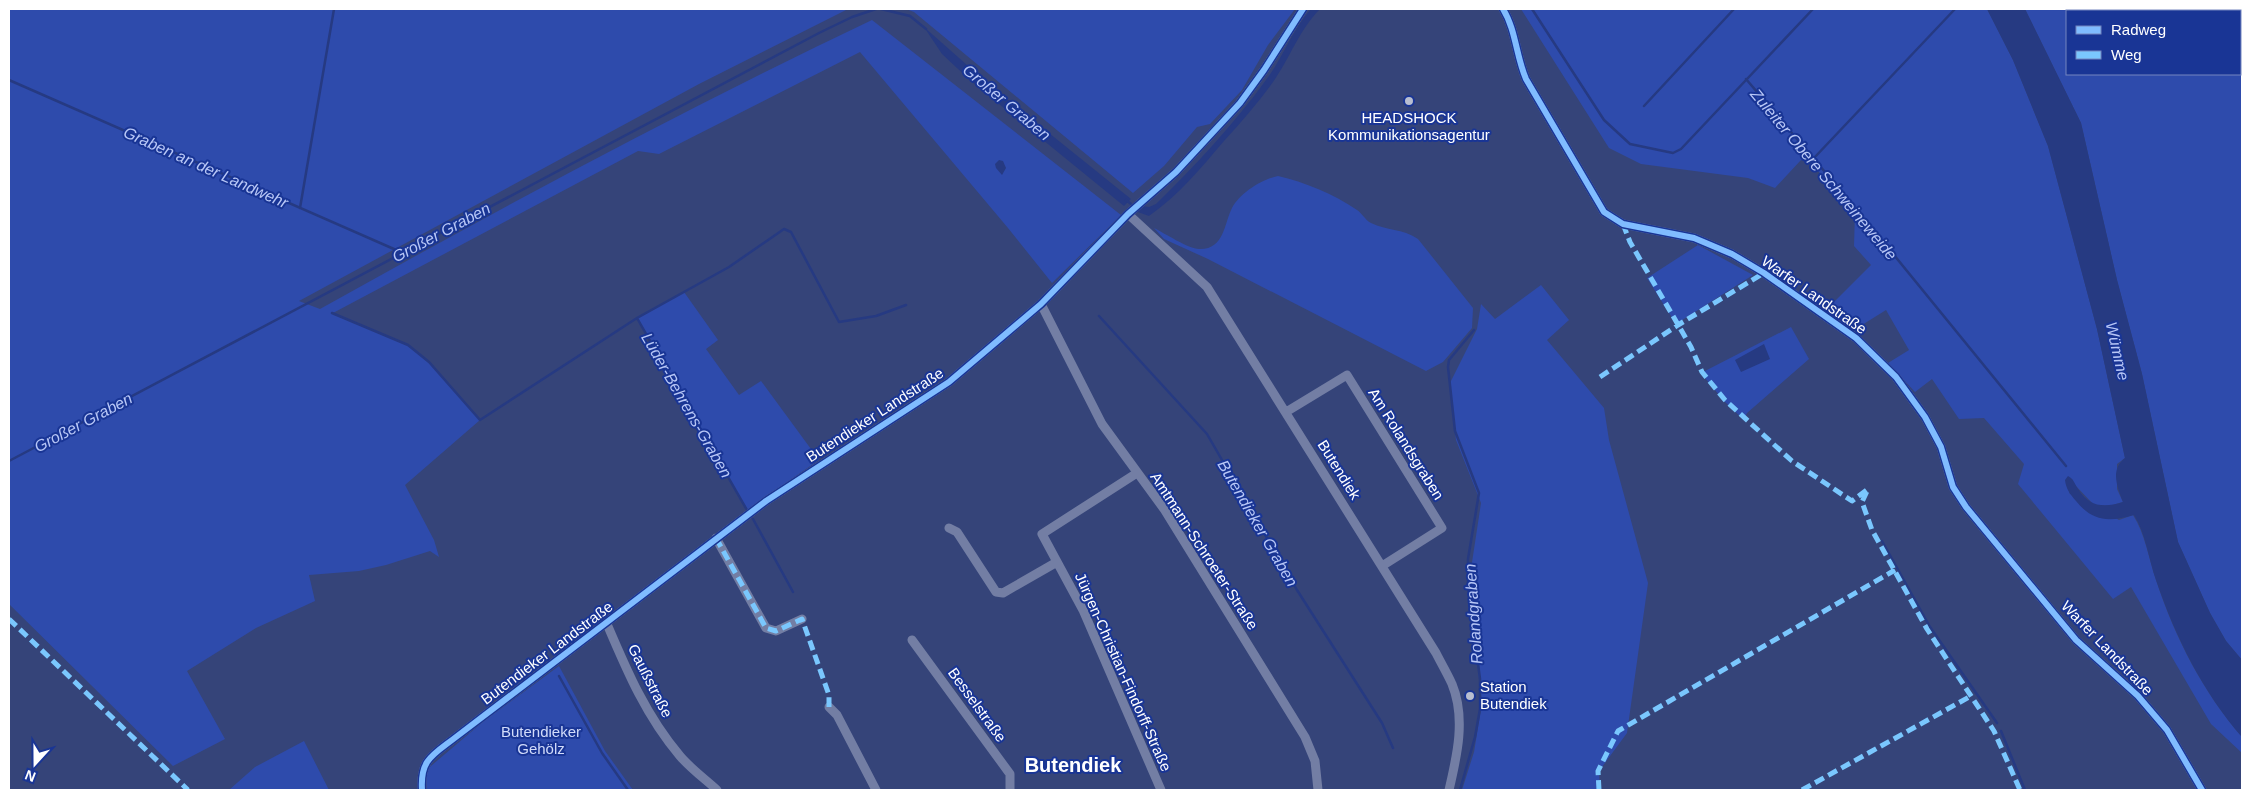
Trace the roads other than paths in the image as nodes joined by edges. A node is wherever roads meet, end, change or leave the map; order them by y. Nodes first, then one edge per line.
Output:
1 (1303, 9) edge
2 (1503, 9) edge
3 (1128, 214) junction
4 (1041, 304) junction
5 (1286, 412) junction
6 (1138, 473) junction
7 (949, 528) dead end
8 (716, 538) junction
9 (1057, 562) junction
10 (1382, 566) junction
11 (802, 619) dead end
12 (606, 624) junction
13 (912, 640) dead end
14 (829, 707) dead end
15 (422, 790) edge
16 (717, 790) edge
17 (876, 790) edge
18 (1010, 790) edge
19 (1161, 790) edge
20 (1318, 790) edge
21 (1449, 790) edge
22 (2202, 790) edge

1 - 3 street, Butendieker Landstraße
2 - 22 street, Warfer Landstraße
3 - 4 street, Butendieker Landstraße
3 - 5 street, Butendiek
4 - 6 street, Amtmann-Schroeter-Straße
4 - 8 street, Butendieker Landstraße
5 - 10 street, Butendiek
5 - 10 street, Am Rolandsgraben
6 - 9 street, Jürgen-Christian-Findorff-Straße
6 - 20 street, Amtmann-Schroeter-Straße
7 - 9 street
8 - 11 street
8 - 12 street, Butendieker Landstraße
9 - 19 street, Jürgen-Christian-Findorff-Straße
10 - 21 street, Butendiek
12 - 15 street, Butendieker Landstraße
12 - 16 street, Gaußstraße
13 - 18 street, Besselstraße
14 - 17 street

